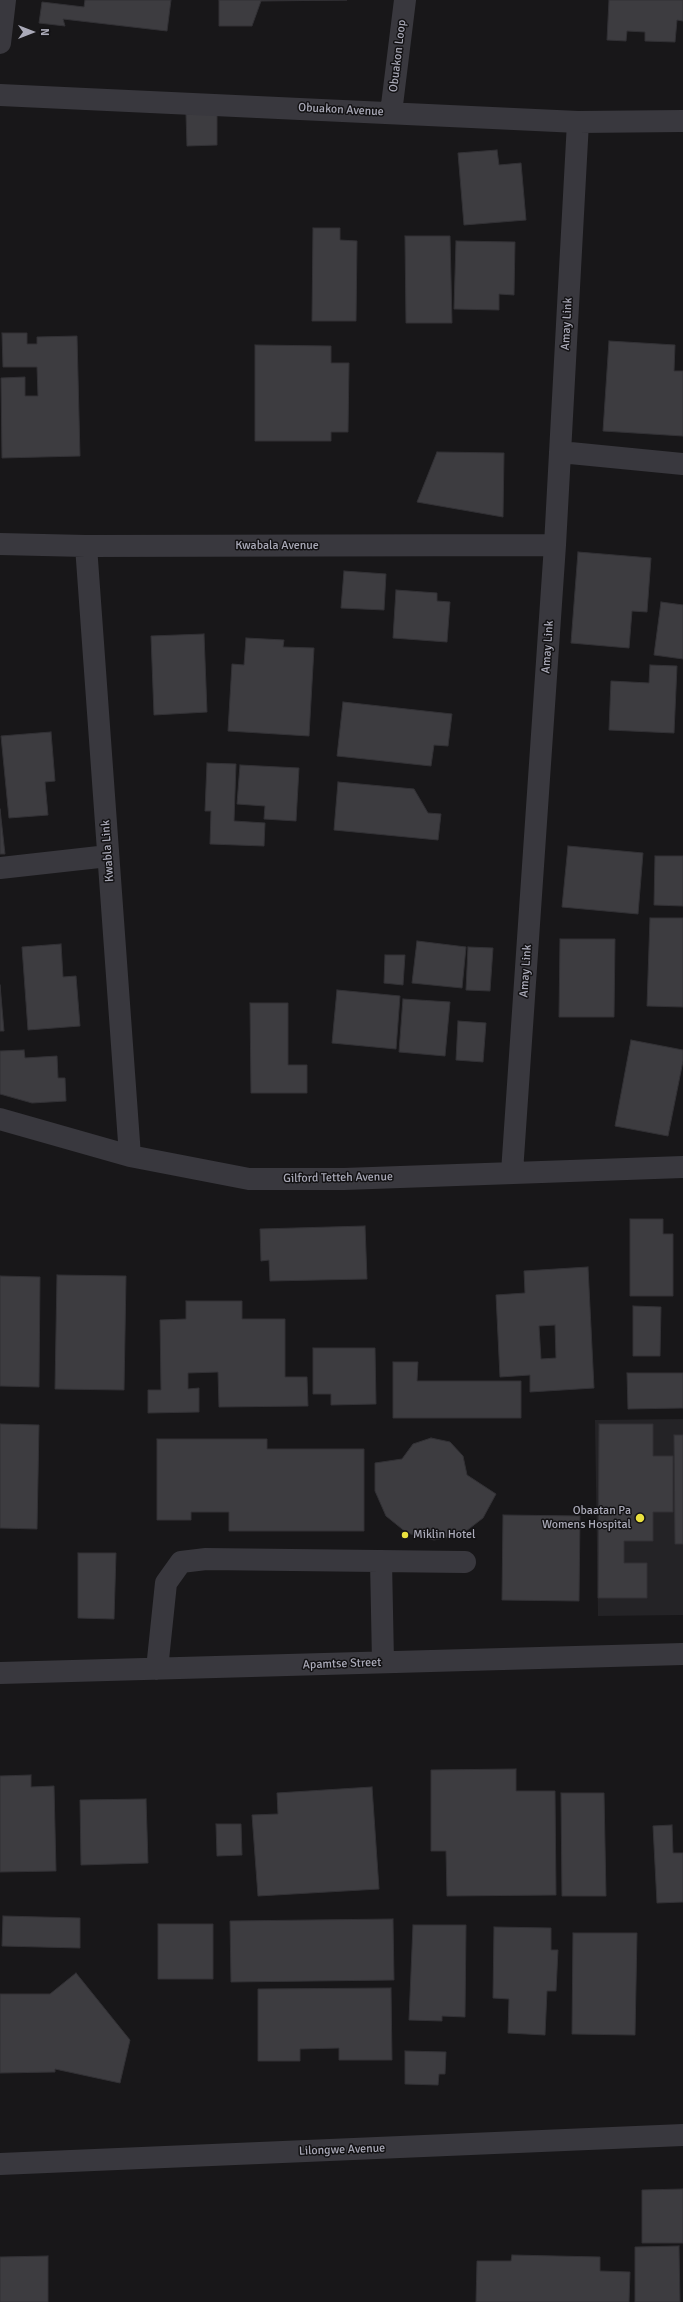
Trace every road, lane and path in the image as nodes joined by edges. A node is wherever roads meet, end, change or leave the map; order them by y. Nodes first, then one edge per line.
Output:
1 (5, 0) edge
2 (405, 0) edge
3 (0, 43) edge
4 (0, 96) edge
5 (391, 113) junction
6 (683, 121) edge
7 (578, 122) junction
8 (560, 452) junction
9 (683, 464) edge
10 (0, 544) edge
11 (554, 545) junction
12 (86, 546) junction
13 (108, 856) junction
14 (0, 868) edge
15 (0, 1119) edge
16 (130, 1156) junction
17 (683, 1167) edge
18 (512, 1172) junction
19 (381, 1561) junction
20 (465, 1562) dead end
21 (683, 1654) edge
22 (383, 1662) junction
23 (157, 1669) junction
24 (0, 1673) edge
25 (683, 2136) edge
26 (0, 2164) edge

1 - 3 street
2 - 5 street, Obuakon Loop
4 - 5 street, Obuakon Avenue
5 - 7 street, Obuakon Avenue
6 - 7 street, Obuakon Avenue
7 - 8 street, Amay Link
8 - 9 street
8 - 11 street, Amay Link
10 - 12 street, Kwabala Avenue
11 - 12 street, Kwabala Avenue
11 - 18 street, Amay Link
12 - 13 street, Kwabla Link
13 - 14 street
13 - 16 street, Kwabla Link
15 - 16 street, Gilford Tetteh Avenue
16 - 18 street, Gilford Tetteh Avenue
17 - 18 street, Gilford Tetteh Avenue
19 - 20 street
19 - 22 street
19 - 23 street
21 - 22 street, Apamtse Street
22 - 23 street, Apamtse Street
23 - 24 street, Apamtse Street
25 - 26 street, Lilongwe Avenue

